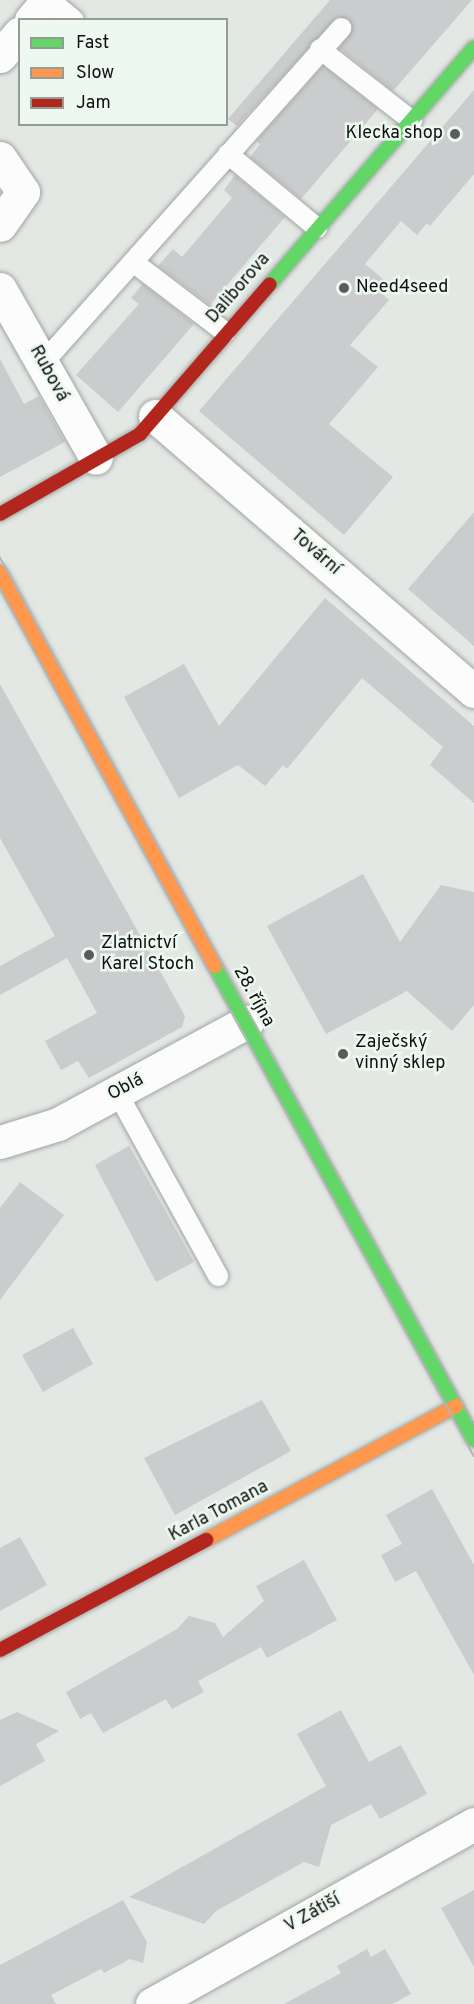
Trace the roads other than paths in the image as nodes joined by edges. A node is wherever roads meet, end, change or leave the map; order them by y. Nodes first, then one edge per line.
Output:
1 (49, 0) edge
2 (33, 18) edge
3 (72, 18) edge
4 (341, 28) dead end
5 (18, 35) edge
6 (474, 48) edge
7 (320, 49) junction
8 (0, 56) edge
9 (412, 121) junction
10 (228, 153) junction
11 (0, 158) edge
12 (0, 225) edge
13 (317, 228) junction
14 (133, 262) junction
15 (0, 289) edge
16 (225, 332) junction
17 (42, 364) junction
18 (155, 416) junction
19 (96, 458) junction
20 (0, 514) edge
21 (0, 572) edge
22 (474, 691) edge
23 (246, 1022) junction
24 (118, 1094) junction
25 (0, 1142) edge
26 (218, 1276) dead end
27 (456, 1406) junction
28 (474, 1440) edge
29 (0, 1650) edge
30 (474, 1824) edge
31 (152, 2004) edge

1 - 2 street
1 - 3 lane
4 - 7 lane
5 - 8 street
6 - 9 street, Daliborova
7 - 9 lane
7 - 10 lane
9 - 13 street, Daliborova
10 - 13 lane
10 - 14 lane
11 - 12 street
13 - 16 street, Daliborova
14 - 16 lane
14 - 17 lane
15 - 17 street, Rubová
16 - 18 street, Daliborova
17 - 19 street, Rubová
18 - 19 street, Daliborova
18 - 22 street, Tovární
19 - 20 street, Daliborova
21 - 23 street, 28. října
23 - 24 street, Oblá
23 - 27 street, 28. října
24 - 25 street, Oblá
24 - 26 lane
27 - 28 street, 28. října
27 - 29 street, Karla Tomana
30 - 31 street, V Zátiší

